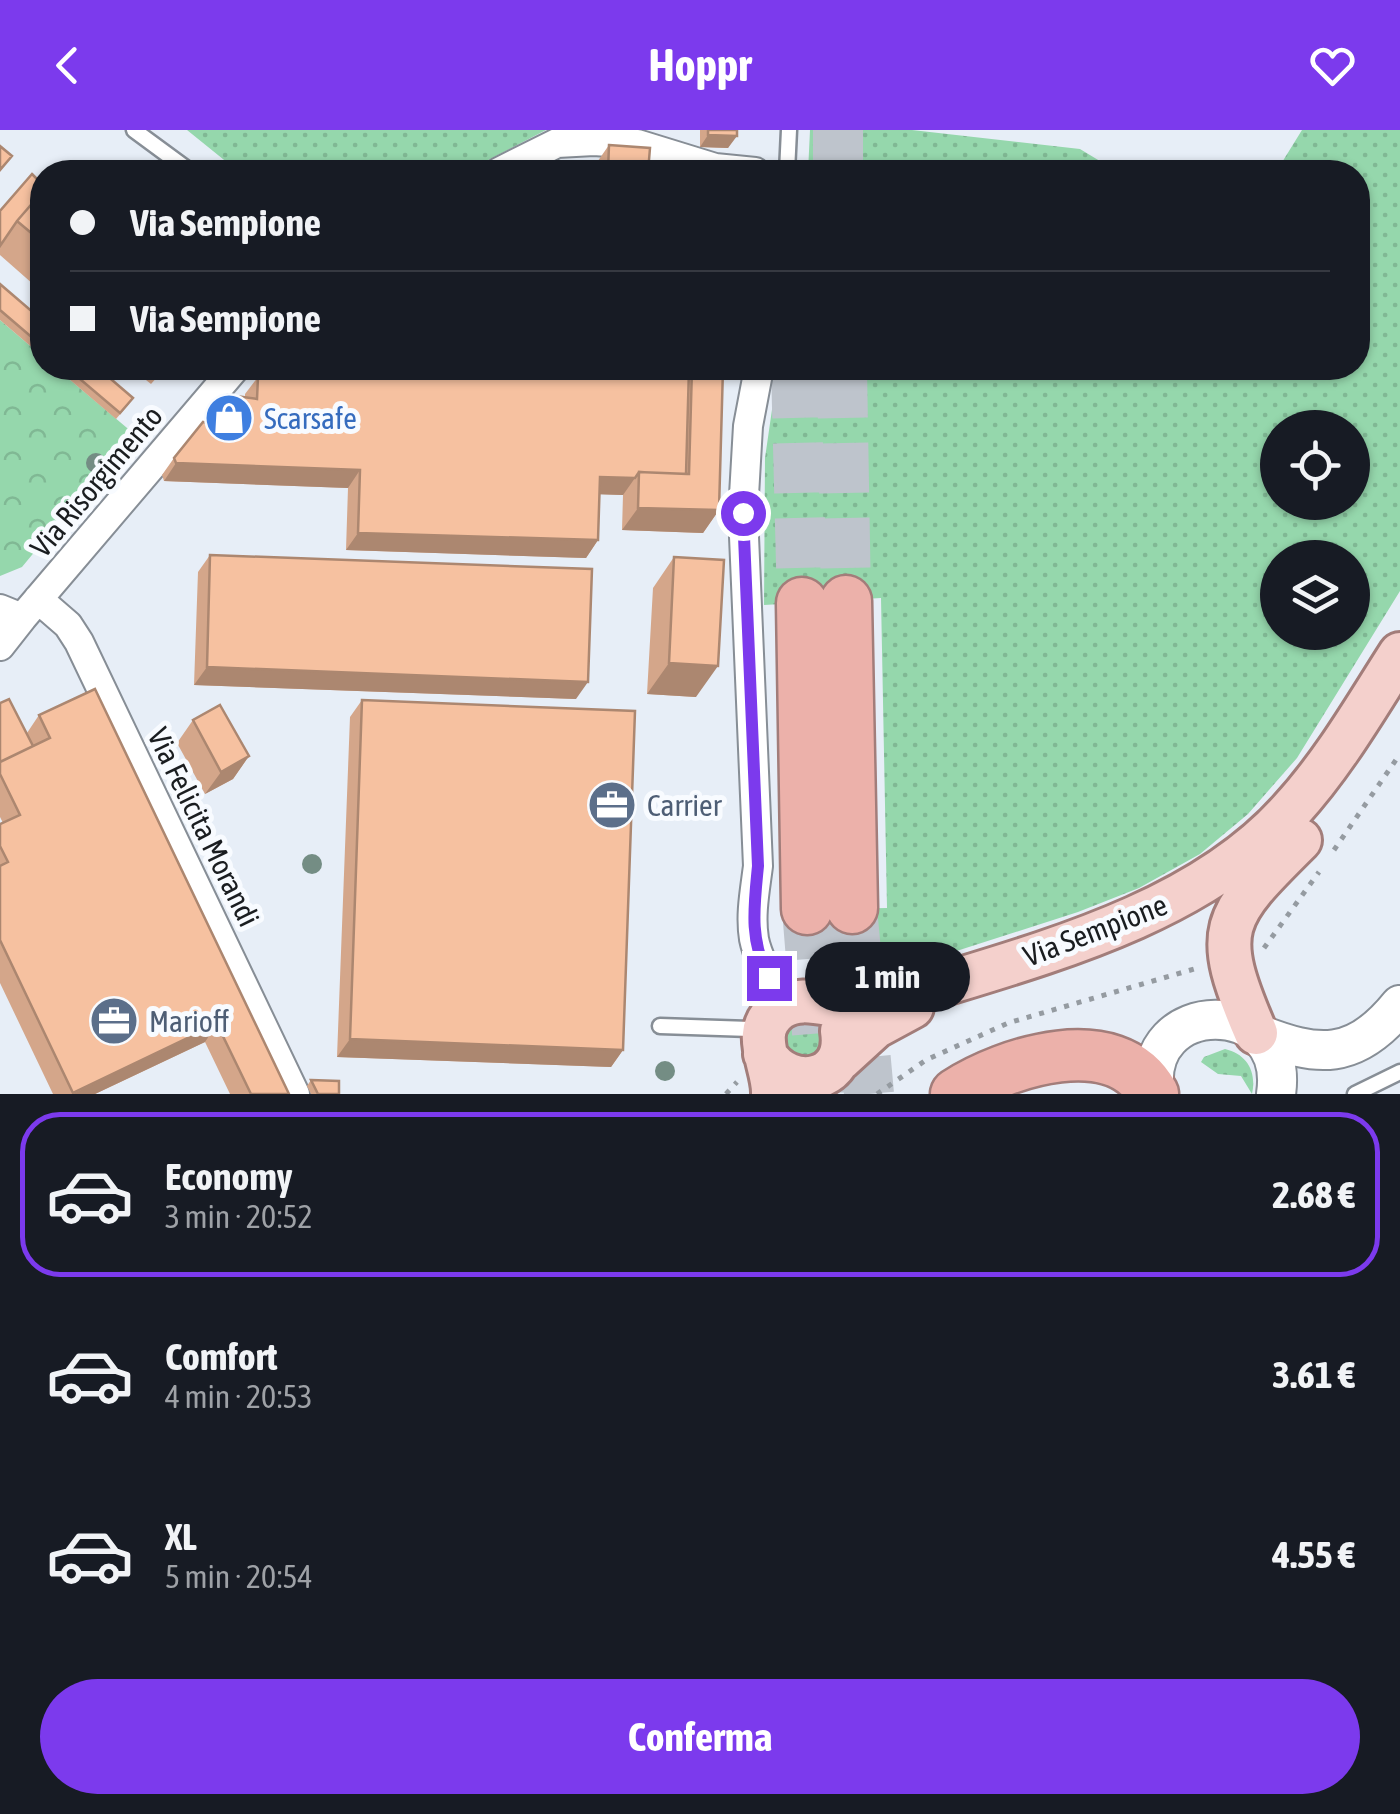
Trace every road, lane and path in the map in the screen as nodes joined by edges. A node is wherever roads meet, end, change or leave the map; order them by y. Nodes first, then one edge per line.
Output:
1 (134, 130) edge
2 (789, 130) edge
3 (175, 160) edge
4 (523, 160) edge
5 (690, 160) edge
6 (788, 160) edge
7 (223, 380) edge
8 (757, 380) edge
9 (824, 602) tunnel mouth
10 (20, 609) edge
11 (0, 646) edge
12 (1398, 656) edge
13 (1400, 754) edge
14 (1333, 852) dead end
15 (758, 866) junction
16 (1322, 868) dead end
17 (829, 908) tunnel mouth
18 (1228, 960) junction
19 (979, 973) junction
20 (1400, 1006) edge
21 (1400, 1021) edge
22 (660, 1026) dead end
23 (778, 1032) edge
24 (1256, 1034) junction
25 (1400, 1072) edge
26 (828, 1074) edge
27 (295, 1094) edge
28 (876, 1094) edge
29 (956, 1094) edge
30 (1154, 1094) edge
31 (1276, 1094) edge
32 (1290, 1094) edge
33 (1354, 1094) edge

1 - 3 lane
2 - 6 lane
4 - 5 street
7 - 10 street, Via Risorgimento
8 - 15 street
9 - 17 highway
10 - 11 street, Via Risorgimento
10 - 27 street, Via Felicita Morandi
12 - 18 main road
12 - 19 main road, Via Sempione
13 - 14 path
15 - 23 street
15 - 23 street
16 - 18 path
18 - 24 main road
18 - 28 path
19 - 23 main road, Via Sempione
19 - 26 main road, Via Sempione
20 - 24 street
21 - 32 street
22 - 23 lane
23 - 26 main road
23 - 26 main road
24 - 30 street
24 - 31 street
25 - 33 lane
29 - 30 highway

